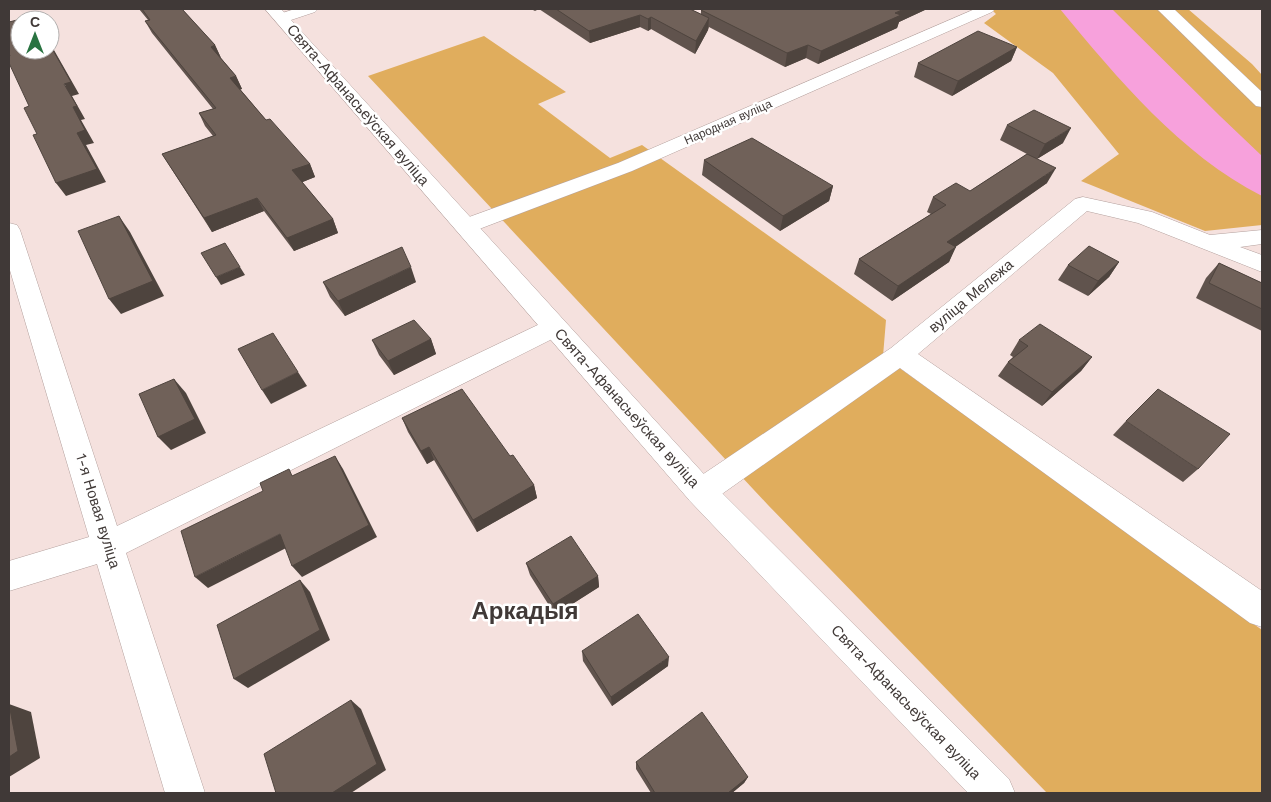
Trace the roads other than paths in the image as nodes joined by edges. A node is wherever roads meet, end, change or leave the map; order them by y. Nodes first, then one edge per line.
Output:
1 (310, 9) edge
2 (987, 9) edge
3 (1165, 9) edge
4 (278, 13) edge
5 (1234, 73) junction
6 (1253, 74) dead end
7 (1262, 102) edge
8 (466, 226) junction
9 (9, 230) edge
10 (1262, 237) edge
11 (1208, 243) junction
12 (1262, 264) edge
13 (555, 327) junction
14 (900, 355) junction
15 (701, 492) junction
16 (109, 546) junction
17 (9, 576) edge
18 (1262, 611) edge
19 (185, 793) edge
20 (995, 793) edge

1 - 4 street
2 - 8 street, Народная вуліца
3 - 5 street
4 - 8 street, Свята-Афанасьеўская вуліца
5 - 6 street
5 - 7 street
8 - 13 street, Свята-Афанасьеўская вуліца
9 - 16 street, 1-я Новая вуліца
10 - 11 street
11 - 12 street, вуліца Мележа
11 - 14 street, вуліца Мележа
13 - 15 street, Свята-Афанасьеўская вуліца
13 - 16 street
14 - 15 street, вуліца Мележа
14 - 18 street
15 - 20 street, Свята-Афанасьеўская вуліца
16 - 17 street
16 - 19 street, 1-я Новая вуліца

